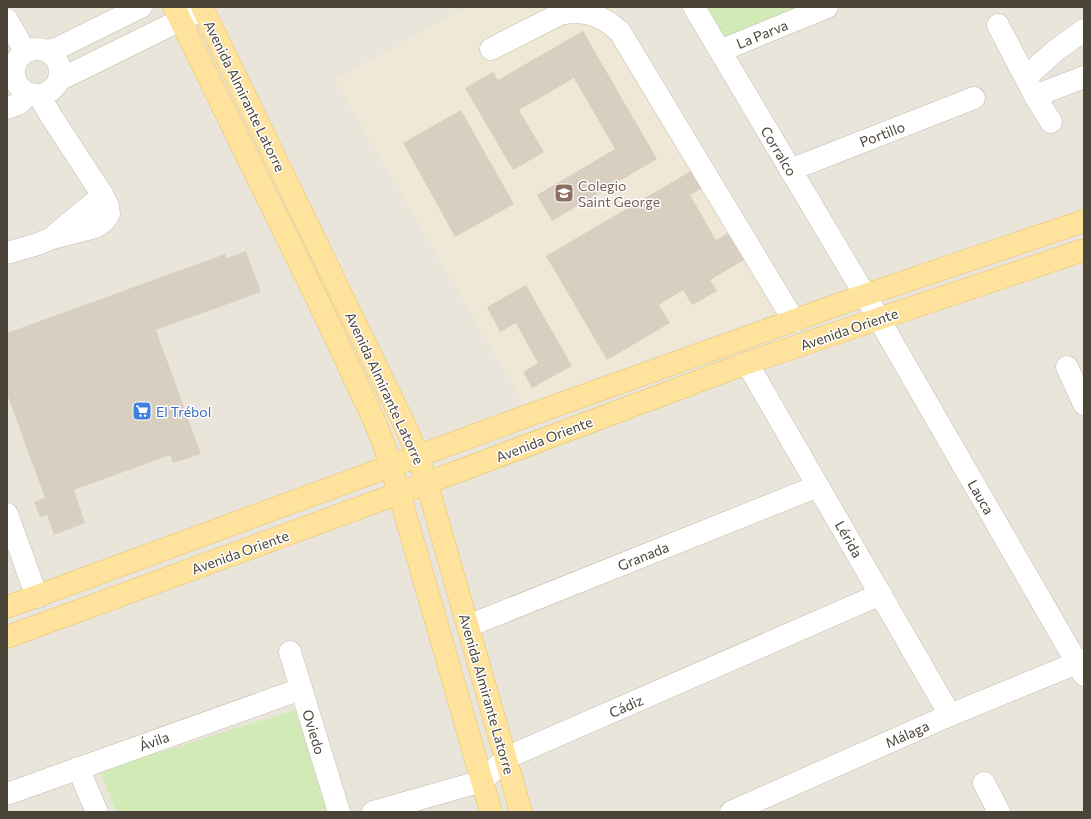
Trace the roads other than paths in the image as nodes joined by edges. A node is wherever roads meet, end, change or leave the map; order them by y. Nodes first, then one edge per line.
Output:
1 (141, 7) edge
2 (694, 7) edge
3 (827, 7) edge
4 (202, 8) edge
5 (177, 13) edge
6 (7, 20) edge
7 (998, 25) dead end
8 (1084, 30) edge
9 (491, 49) dead end
10 (25, 51) junction
11 (48, 51) junction
12 (720, 51) junction
13 (1084, 77) edge
14 (59, 80) junction
15 (1031, 86) junction
16 (23, 89) edge
17 (974, 98) dead end
18 (7, 108) edge
19 (1051, 122) dead end
20 (790, 170) junction
21 (1084, 221) edge
22 (1084, 250) edge
23 (7, 253) edge
24 (865, 295) junction
25 (878, 319) junction
26 (794, 321) junction
27 (748, 363) junction
28 (1067, 367) dead end
29 (1083, 401) edge
30 (418, 457) junction
31 (390, 467) junction
32 (427, 483) junction
33 (818, 486) junction
34 (399, 494) junction
35 (7, 514) edge
36 (881, 594) junction
37 (37, 597) junction
38 (7, 607) edge
39 (468, 626) junction
40 (7, 637) edge
41 (290, 652) dead end
42 (1082, 666) edge
43 (301, 689) junction
44 (950, 715) junction
45 (506, 758) junction
46 (78, 768) junction
47 (482, 781) junction
48 (984, 783) dead end
49 (7, 794) edge
50 (97, 812) edge
51 (339, 812) edge
52 (373, 812) edge
53 (491, 812) edge
54 (521, 812) edge
55 (731, 812) edge
56 (999, 812) edge

1 - 11 street
2 - 12 street, Corralco
3 - 12 street, La Parva
4 - 5 street
4 - 30 main road, Avenida Almirante Latorre
5 - 14 street
5 - 31 main road, Avenida Almirante Latorre
6 - 10 street
7 - 15 street
8 - 15 street
9 - 26 street
10 - 11 street
10 - 16 street
11 - 14 street
12 - 20 street, Corralco
13 - 15 street
14 - 16 street
15 - 19 street
16 - 18 street
16 - 23 street
17 - 20 street, Portillo
20 - 24 street, Corralco
21 - 24 main road, Avenida Oriente
22 - 25 main road, Avenida Oriente
24 - 25 street, Corralco
24 - 26 main road, Avenida Oriente
25 - 27 main road, Avenida Oriente
25 - 42 street, Lauca
26 - 30 main road, Avenida Oriente
27 - 32 main road, Avenida Oriente
27 - 33 street, Lérida
28 - 29 street
30 - 31 main road, Avenida Oriente
30 - 32 main road, Avenida Almirante Latorre
31 - 34 main road, Avenida Almirante Latorre
31 - 37 main road, Avenida Oriente
32 - 34 main road, Avenida Oriente
32 - 39 main road, Avenida Almirante Latorre
33 - 36 street, Lérida
33 - 39 street, Granada
34 - 40 main road, Avenida Oriente
34 - 47 main road, Avenida Almirante Latorre
35 - 37 street
36 - 44 street, Lérida
36 - 45 street, Cádiz
37 - 38 main road, Avenida Oriente
39 - 45 main road, Avenida Almirante Latorre
41 - 43 street, Oviedo
42 - 44 street, Málaga
43 - 46 street, Ávila
43 - 51 street, Oviedo
44 - 55 street, Málaga
45 - 47 street, Cádiz
45 - 54 main road, Avenida Almirante Latorre
46 - 49 street, Ávila
46 - 50 street
47 - 52 street, Cádiz
47 - 53 main road, Avenida Almirante Latorre
48 - 56 street

